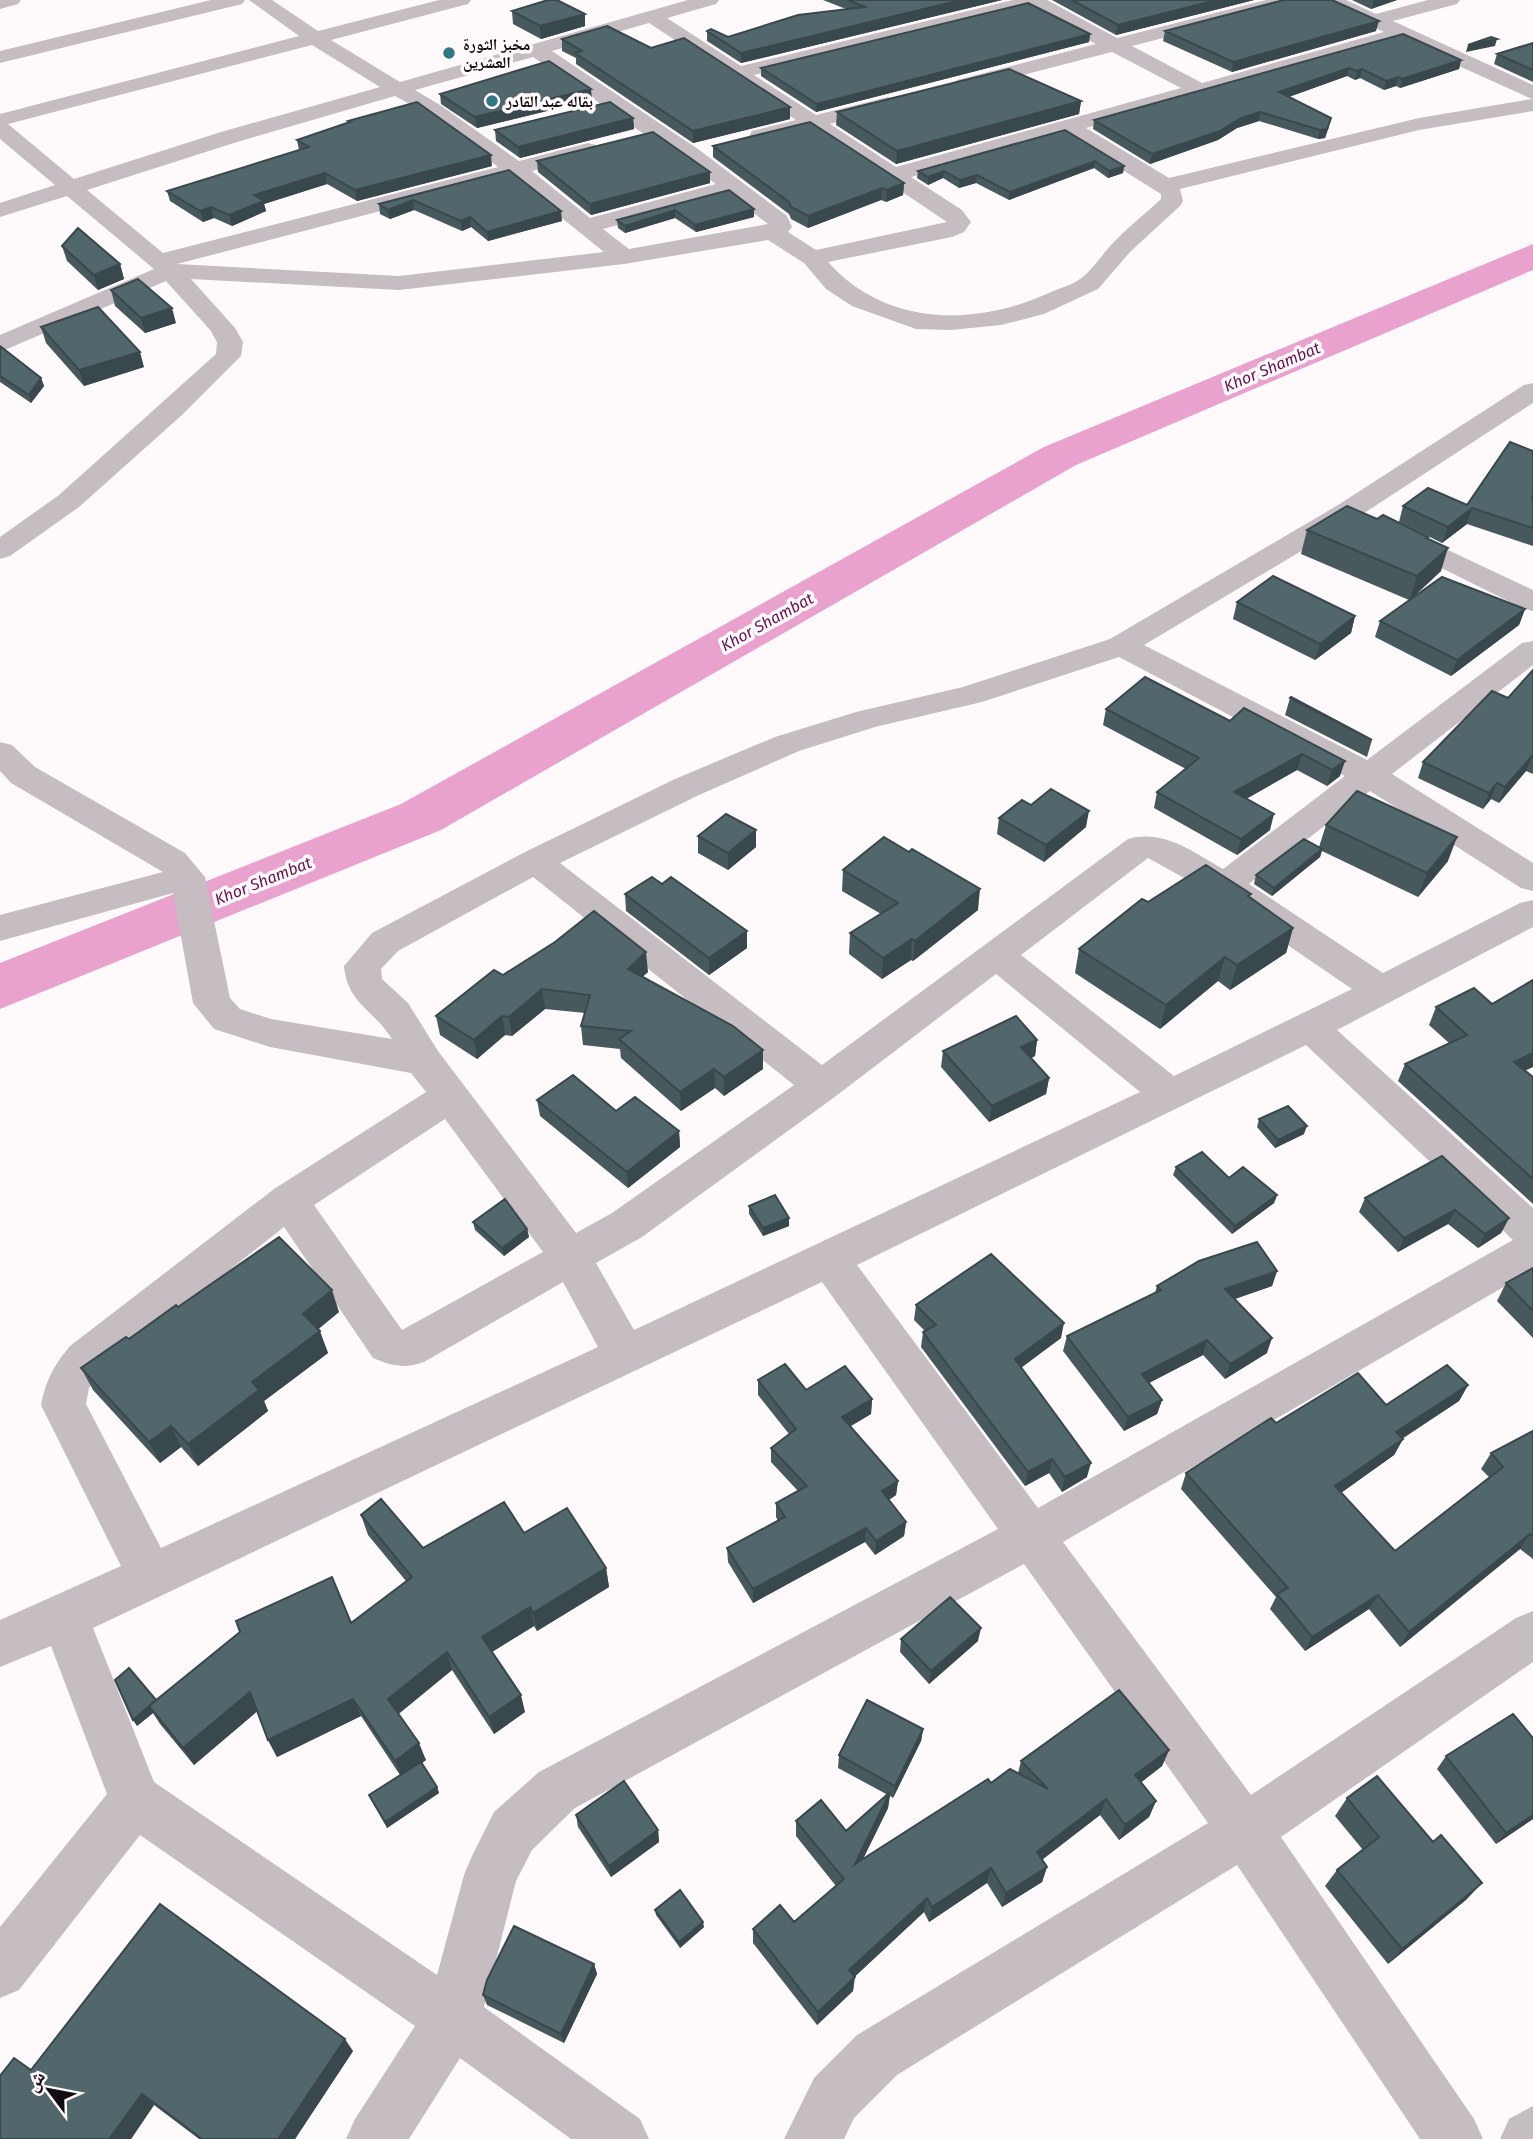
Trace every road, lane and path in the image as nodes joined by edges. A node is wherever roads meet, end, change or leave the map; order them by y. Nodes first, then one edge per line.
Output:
1 (11, 0) edge
2 (235, 0) edge
3 (259, 0) edge
4 (461, 0) edge
5 (709, 0) edge
6 (1032, 0) edge
7 (1288, 0) edge
8 (1330, 0) edge
9 (1450, 0) edge
10 (0, 3) edge
11 (656, 9) edge
12 (1376, 20) junction
13 (1403, 33) junction
14 (315, 38) junction
15 (1115, 45) junction
16 (535, 49) junction
17 (1494, 55) edge
18 (0, 57) edge
19 (1468, 62) junction
20 (737, 73) junction
21 (397, 89) junction
22 (944, 89) edge
23 (1200, 90) junction
24 (1533, 93) edge
25 (905, 99) edge
26 (614, 103) junction
27 (1533, 105) edge
28 (589, 109) edge
29 (0, 120) edge
30 (813, 123) junction
31 (1068, 126) junction
32 (0, 128) edge
33 (499, 131) edge
34 (658, 132) junction
35 (473, 138) junction
36 (632, 139) edge
37 (740, 142) edge
38 (606, 146) edge
39 (715, 148) edge
40 (690, 154) junction
41 (515, 169) junction
42 (893, 175) junction
43 (1166, 186) junction
44 (70, 187) junction
45 (733, 187) junction
46 (0, 210) edge
47 (587, 226) junction
48 (772, 232) junction
49 (624, 257) junction
50 (812, 258) junction
51 (163, 267) junction
52 (5, 335) edge
53 (1533, 391) edge
54 (1348, 511) junction
55 (0, 550) edge
56 (1533, 602) edge
57 (1121, 646) junction
58 (1533, 650) edge
59 (0, 752) edge
60 (1369, 775) junction
61 (535, 861) junction
62 (187, 877) junction
63 (1533, 879) edge
64 (1225, 885) junction
65 (1533, 912) edge
66 (0, 928) edge
67 (996, 955) junction
68 (1380, 990) junction
69 (1310, 1027) junction
70 (424, 1061) junction
71 (822, 1086) junction
72 (1170, 1094) junction
73 (452, 1095) junction
74 (288, 1200) junction
75 (1533, 1233) edge
76 (1533, 1249) edge
77 (571, 1258) junction
78 (829, 1259) junction
79 (624, 1353) junction
80 (1031, 1535) junction
81 (150, 1574) junction
82 (64, 1617) junction
83 (1533, 1634) edge
84 (0, 1644) edge
85 (135, 1800) junction
86 (1245, 1830) junction
87 (0, 1971) edge
88 (453, 2020) junction
89 (1533, 2136) edge
90 (375, 2139) edge
91 (620, 2139) edge
92 (813, 2139) edge
93 (1454, 2139) edge
94 (1529, 2139) edge

1 - 10 street
2 - 18 street
3 - 14 street
4 - 14 street
5 - 11 street
6 - 15 street
6 - 20 street
7 - 15 street
8 - 12 street
9 - 12 street
11 - 16 street
11 - 20 street
12 - 13 street
13 - 19 street
13 - 23 street
14 - 21 street
14 - 29 street
15 - 22 street
15 - 23 street
16 - 21 street
16 - 26 street
17 - 19 street
19 - 24 street
20 - 30 street
21 - 35 street
21 - 44 street
23 - 31 street
25 - 30 street
26 - 28 street
26 - 34 street
27 - 43 street
30 - 37 street
30 - 42 street
31 - 42 street
31 - 43 street
32 - 44 street
33 - 35 street
34 - 36 street
34 - 40 street
35 - 41 street
38 - 41 street
39 - 40 street
40 - 45 street
41 - 47 street
41 - 51 street
42 - 50 street
43 - 50 street
44 - 46 street
44 - 51 street
45 - 47 street
45 - 48 street
47 - 49 street
48 - 49 street
48 - 50 street
49 - 51 street
51 - 52 street
51 - 55 street
53 - 54 street
54 - 56 street
54 - 57 street
57 - 60 street
57 - 61 street
58 - 60 street
59 - 62 street
60 - 63 street
60 - 64 street
61 - 70 street
61 - 71 street
62 - 66 street
62 - 70 street
64 - 67 street
64 - 68 street
65 - 68 street
67 - 71 street
67 - 72 street
68 - 69 street
69 - 72 street
69 - 75 street
70 - 73 street
71 - 77 street
72 - 78 street
73 - 74 street
73 - 77 street
74 - 77 street
74 - 81 street
76 - 80 street
77 - 79 street
78 - 79 street
78 - 80 street
79 - 81 street
80 - 86 street
80 - 88 street
81 - 82 street
82 - 84 street
82 - 85 street
83 - 86 street
85 - 87 street
85 - 88 street
86 - 92 street
86 - 93 street
88 - 90 street
88 - 91 street
89 - 94 street

